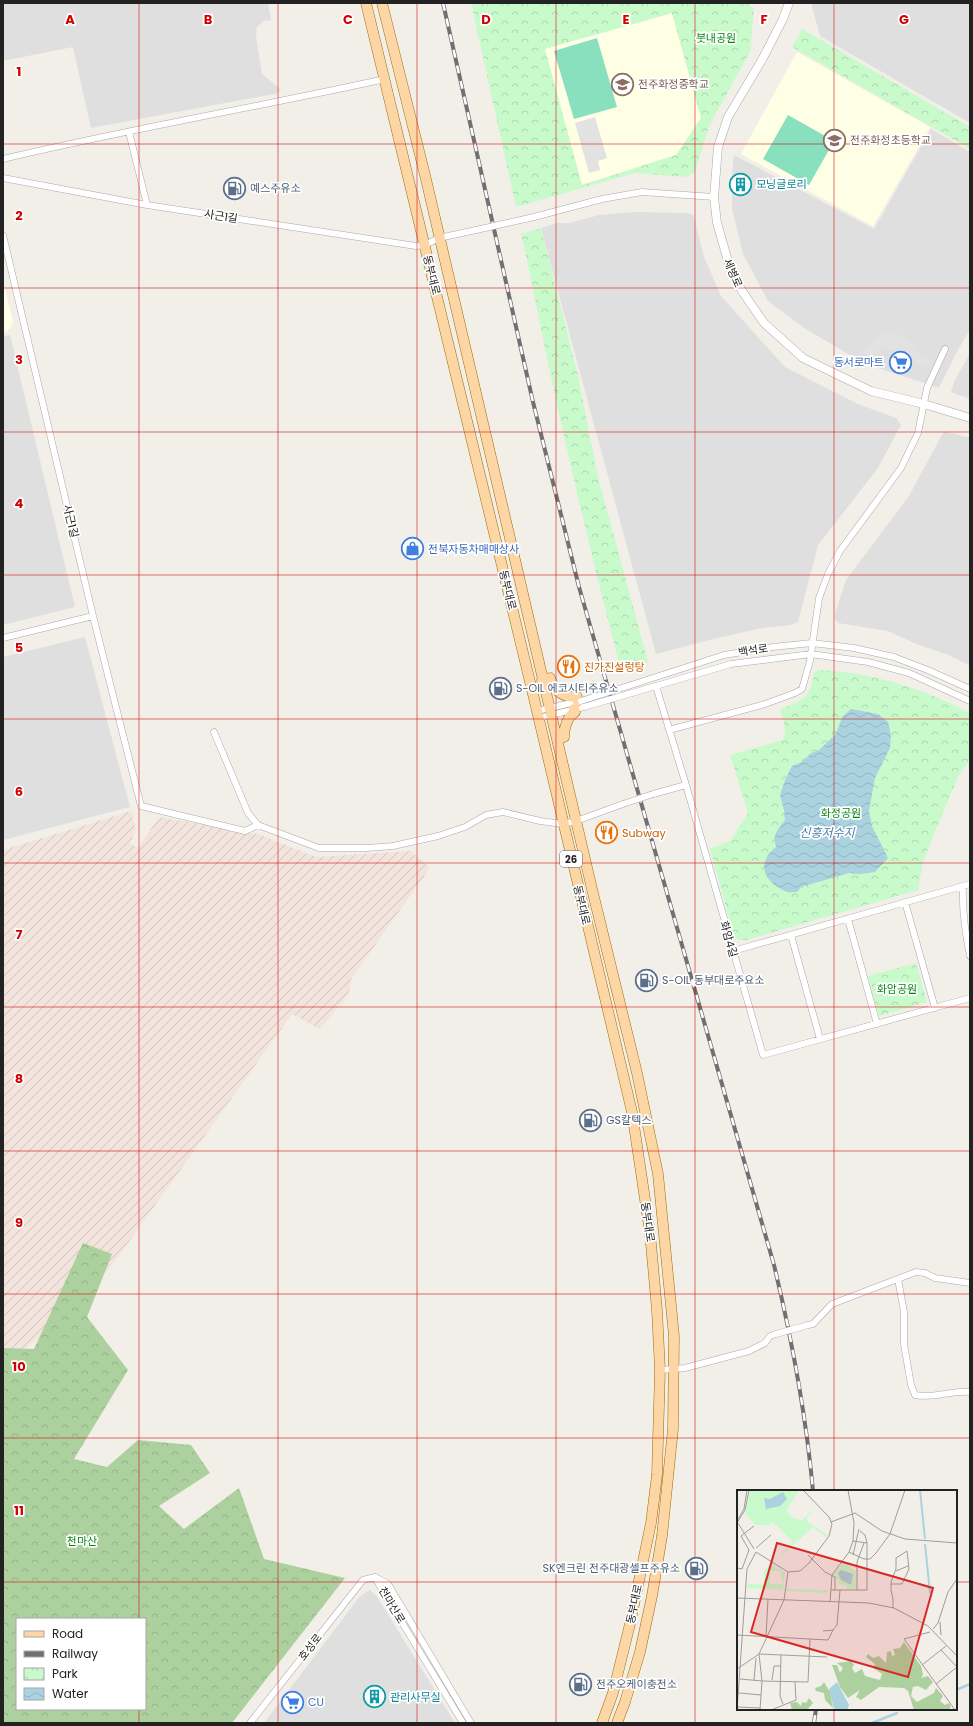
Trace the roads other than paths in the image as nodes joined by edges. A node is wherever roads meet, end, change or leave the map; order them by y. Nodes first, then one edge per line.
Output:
1 (366, 3) edge
2 (382, 3) edge
3 (789, 3) edge
4 (385, 79) junction
5 (129, 132) junction
6 (3, 159) edge
7 (3, 178) edge
8 (714, 197) junction
9 (147, 205) junction
10 (3, 235) edge
11 (439, 238) junction
12 (424, 245) junction
13 (945, 349) dead end
14 (924, 404) junction
15 (970, 418) edge
16 (93, 616) junction
17 (3, 638) edge
18 (812, 643) junction
19 (811, 654) junction
20 (542, 680) junction
21 (656, 686) junction
22 (970, 689) edge
23 (970, 701) edge
24 (579, 705) junction
25 (550, 712) junction
26 (538, 714) junction
27 (669, 730) junction
28 (214, 732) dead end
29 (557, 738) junction
30 (686, 785) junction
31 (576, 821) junction
32 (563, 824) junction
33 (258, 825) junction
34 (970, 884) edge
35 (963, 886) junction
36 (905, 902) junction
37 (848, 918) junction
38 (790, 935) junction
39 (732, 951) junction
40 (970, 956) edge
41 (970, 998) edge
42 (935, 1008) junction
43 (877, 1024) junction
44 (820, 1039) junction
45 (898, 1279) junction
46 (970, 1283) edge
47 (660, 1370) junction
48 (674, 1370) junction
49 (970, 1392) edge
50 (375, 1577) junction
51 (250, 1723) edge
52 (463, 1723) edge
53 (470, 1723) edge
54 (602, 1723) edge
55 (617, 1723) edge

1 - 4 main road, 동부대로 / 26
2 - 11 main road, 동부대로 / 26
3 - 8 street, 세병로
4 - 5 street
4 - 12 main road, 동부대로 / 26
5 - 6 street
5 - 9 street
7 - 9 street, 사근1길
8 - 11 street, 사근1길, bridge
8 - 14 street, 세병로
9 - 12 street, 사근1길
10 - 16 street, 사근1길
11 - 12 street, 사근1길
11 - 20 main road, 동부대로 / 26
12 - 26 main road, 동부대로 / 26
13 - 14 street
14 - 15 street, 세병로
14 - 18 street
16 - 17 street
16 - 33 street, 사근1길
18 - 19 street
18 - 22 street, 백석로
18 - 24 street, 백석로, bridge
19 - 21 street, 백석로
19 - 23 street, 백석로
19 - 27 street
20 - 24 main road
20 - 25 main road, 동부대로 / 26
21 - 24 street, 백석로, bridge
21 - 27 street, 화암4길
24 - 25 street, 백석로
24 - 29 main road
25 - 26 street, 백석로
25 - 29 main road, 동부대로 / 26
26 - 32 main road, 동부대로 / 26
27 - 30 street, 화암4길
28 - 33 street
29 - 31 main road, 동부대로 / 26
30 - 31 street, bridge
30 - 39 street, 화암4길
31 - 32 street
31 - 48 main road, 동부대로 / 26
32 - 33 street
32 - 47 main road, 동부대로 / 26
34 - 35 street
35 - 36 street
35 - 40 street
36 - 37 street
36 - 42 street
37 - 38 street
37 - 43 street
38 - 39 street
38 - 44 street
39 - 44 street, 화암4길
41 - 42 street, 화암4길
42 - 43 street, 화암4길
43 - 44 street, 화암4길
45 - 46 street
45 - 48 street, bridge
45 - 49 street
47 - 48 street
47 - 54 main road, 동부대로 / 26
48 - 55 main road, 동부대로 / 26
50 - 51 street, 호성로
50 - 52 street, 천마산로
50 - 53 street, 천마산로

